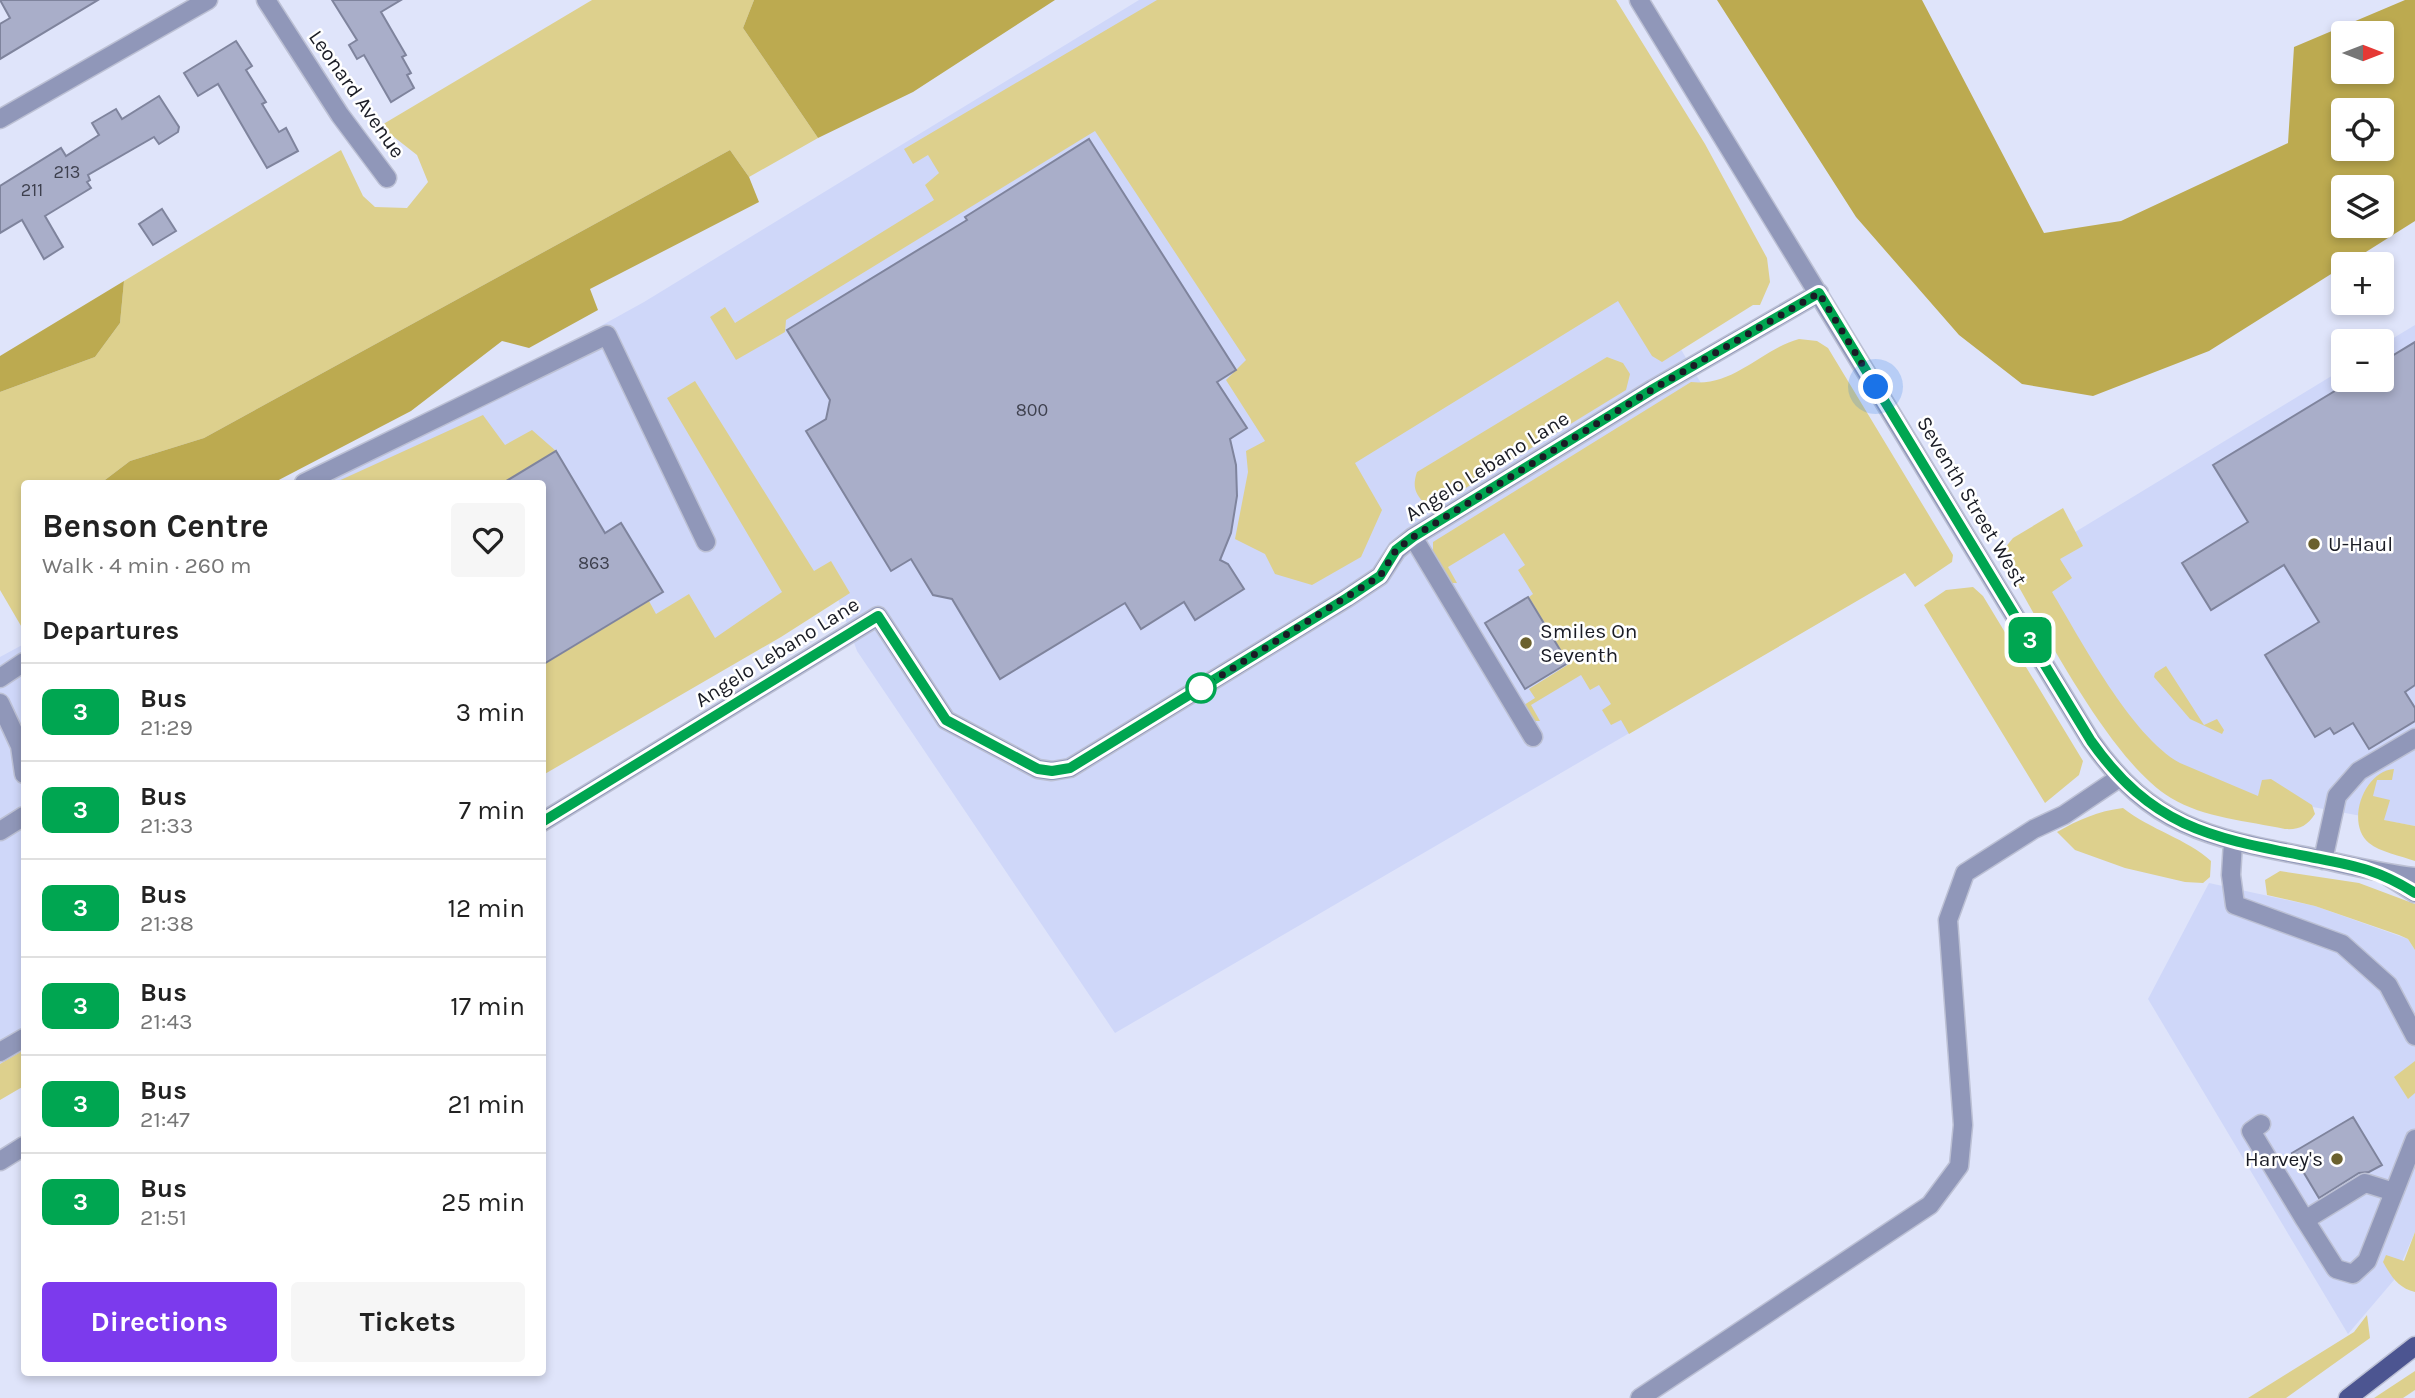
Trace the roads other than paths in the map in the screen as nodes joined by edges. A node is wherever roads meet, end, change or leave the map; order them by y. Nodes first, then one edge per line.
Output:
1 (208, 0) edge
2 (266, 0) edge
3 (1639, 0) edge
4 (0, 119) edge
5 (387, 178) dead end
6 (1819, 293) junction
7 (310, 480) edge
8 (1413, 537) junction
9 (706, 542) dead end
10 (21, 664) edge
11 (0, 678) edge
12 (0, 703) edge
13 (1533, 737) dead end
14 (2415, 738) edge
15 (21, 753) edge
16 (2119, 778) junction
17 (21, 818) edge
18 (546, 820) edge
19 (0, 831) edge
20 (2233, 842) junction
21 (2323, 860) junction
22 (2385, 874) junction
23 (2415, 877) edge
24 (2415, 893) edge
25 (2415, 1036) edge
26 (21, 1040) edge
27 (0, 1052) edge
28 (2262, 1124) dead end
29 (2415, 1139) edge
30 (21, 1148) edge
31 (0, 1161) edge
32 (2394, 1192) junction
33 (2305, 1220) junction
34 (2415, 1346) edge
35 (1640, 1398) edge
36 (2348, 1398) edge

1 - 4 street
2 - 5 street, Leonard Avenue
3 - 6 street, Seventh Street West
6 - 8 street, Angelo Lebano Lane
6 - 16 street, Seventh Street West
7 - 9 street
8 - 13 street
8 - 18 street, Angelo Lebano Lane
10 - 11 street
12 - 15 street
14 - 21 street
16 - 20 street, Seventh Street West
16 - 35 street
17 - 19 street
20 - 21 street, Seventh Street West
20 - 25 street
21 - 22 street, Seventh Street West
22 - 23 street, Seventh Street West
22 - 24 street, Seventh Street West
26 - 27 street
28 - 33 street
29 - 32 street
30 - 31 street
32 - 33 street
32 - 33 street
34 - 36 main road

